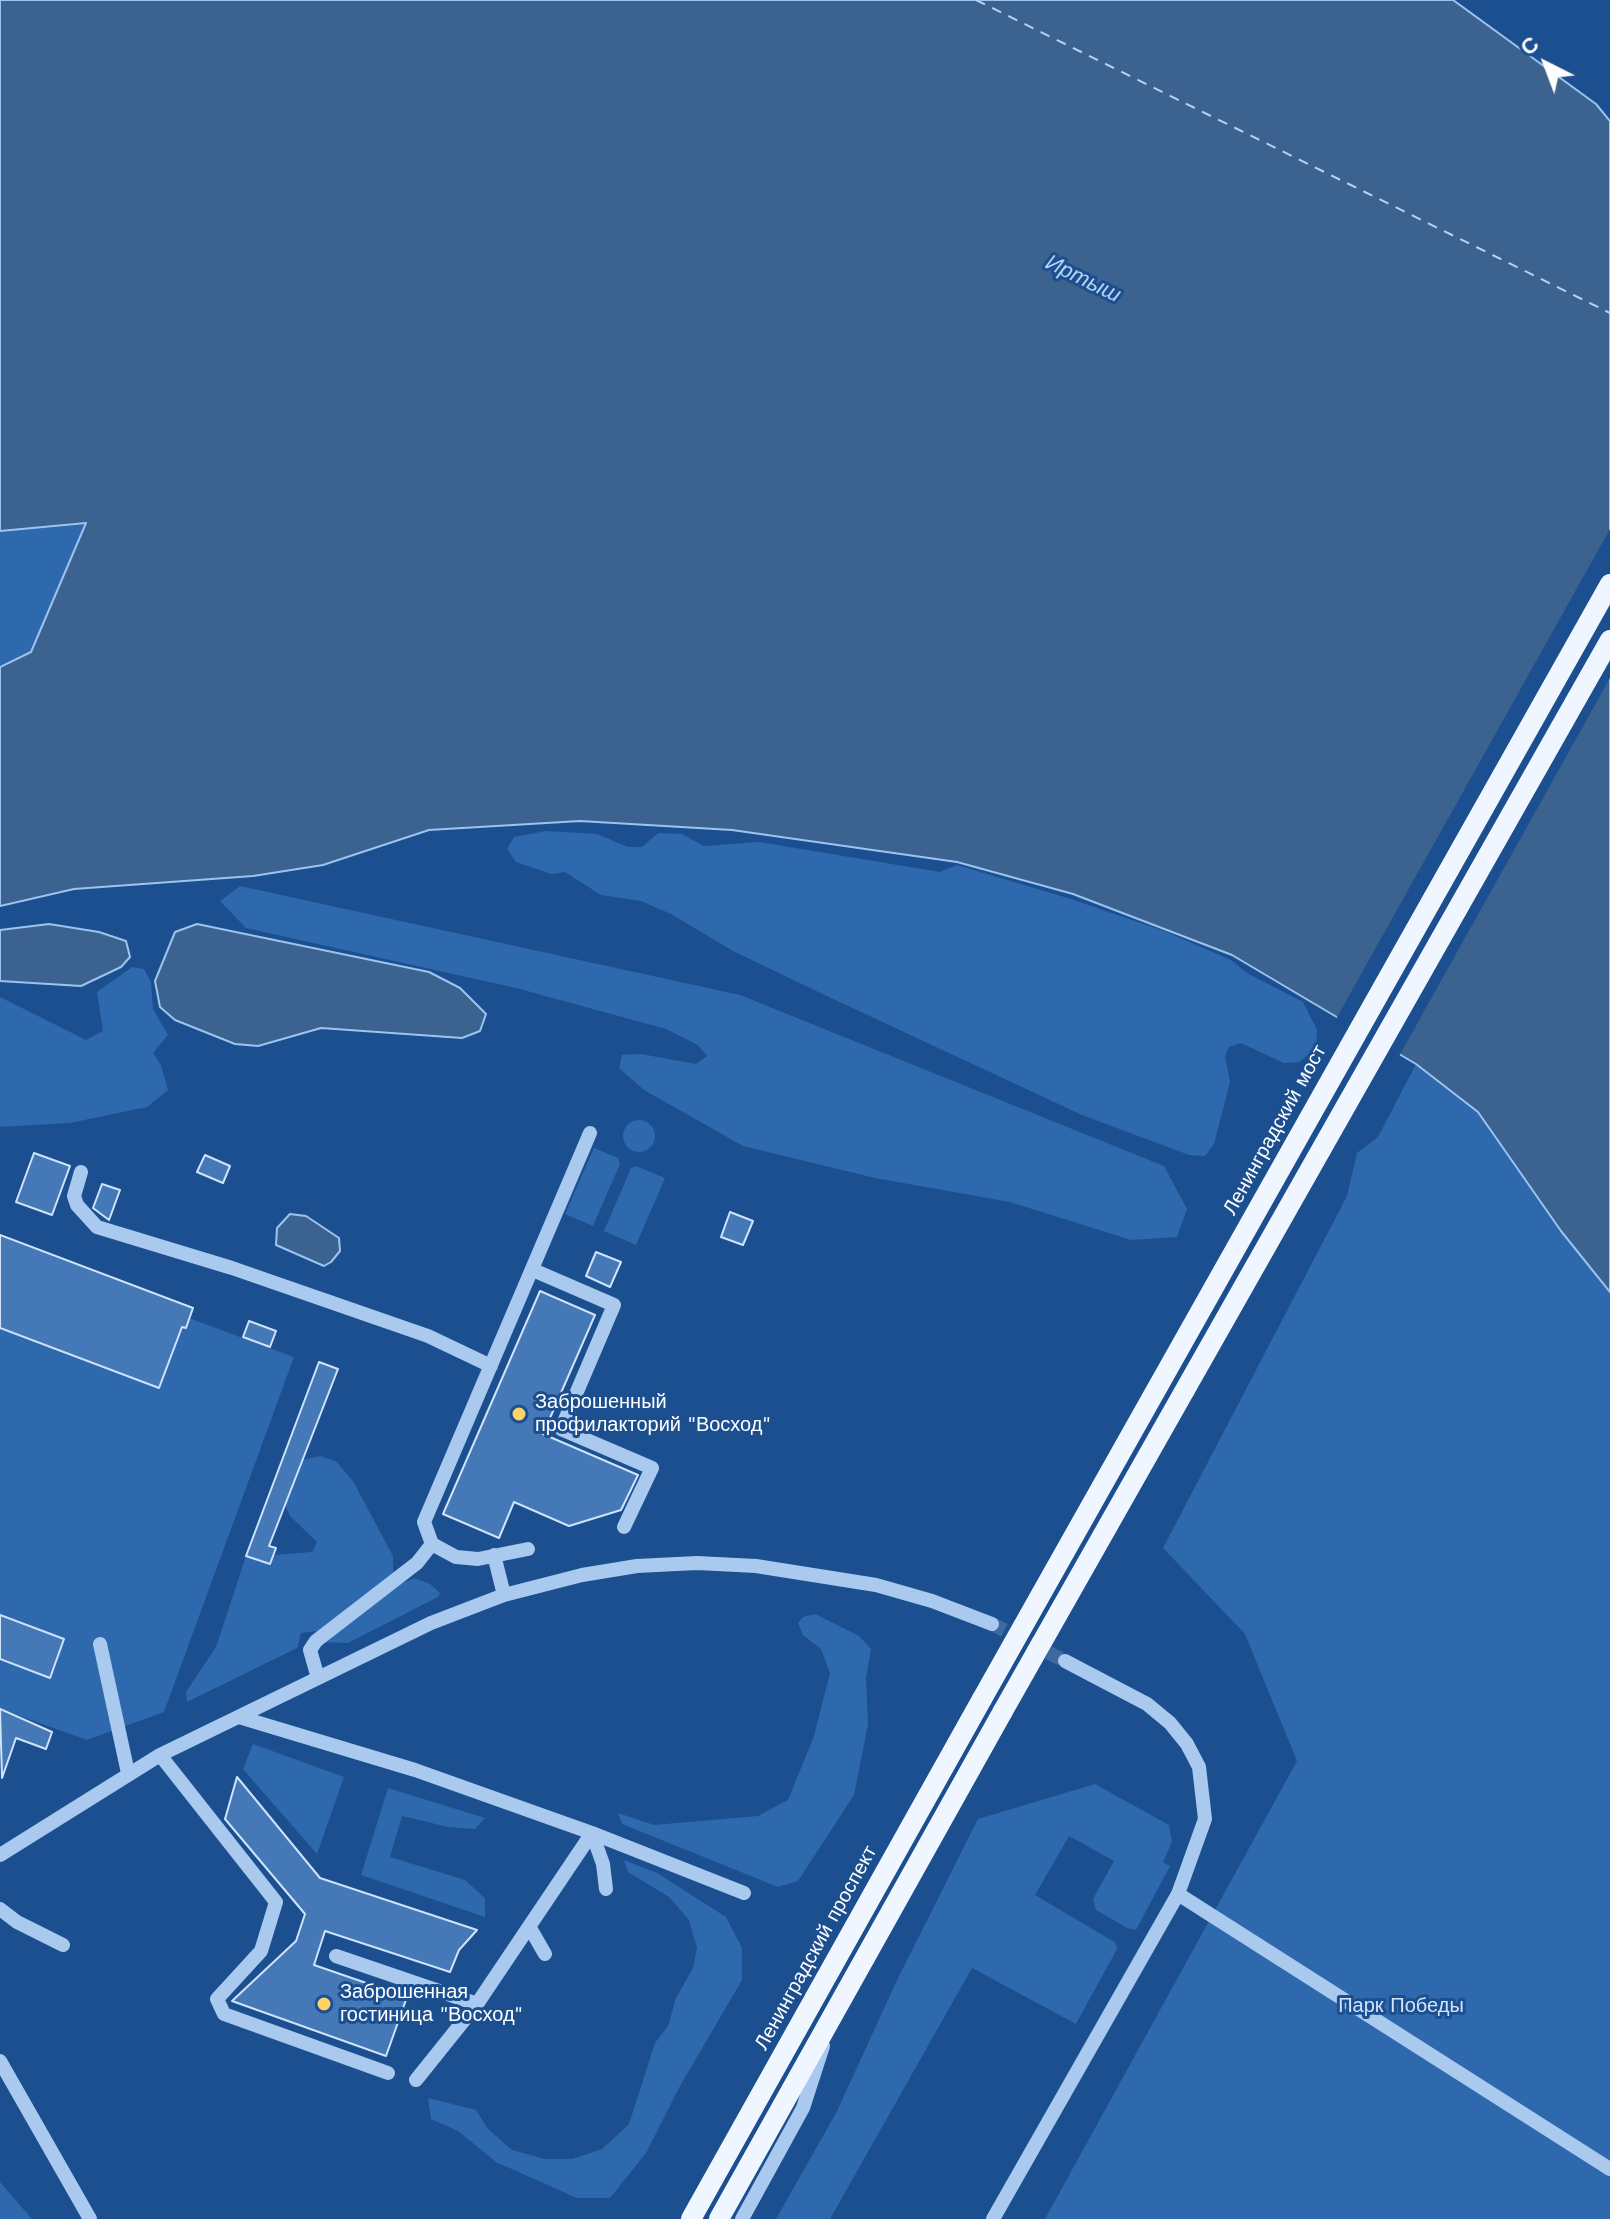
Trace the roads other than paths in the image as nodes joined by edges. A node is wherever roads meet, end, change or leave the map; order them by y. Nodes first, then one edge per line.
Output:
1 (1610, 584) edge
2 (1610, 640) edge
3 (590, 1133) dead end
4 (81, 1172) dead end
5 (533, 1270) junction
6 (491, 1366) junction
7 (624, 1527) dead end
8 (432, 1544) junction
9 (528, 1549) dead end
10 (494, 1555) junction
11 (504, 1595) junction
12 (992, 1624) tunnel mouth
13 (100, 1644) dead end
14 (1065, 1661) tunnel mouth
15 (325, 1679) junction
16 (982, 1699) joint
17 (239, 1717) junction
18 (160, 1755) junction
19 (128, 1773) junction
20 (592, 1833) junction
21 (0, 1855) edge
22 (606, 1889) dead end
23 (744, 1893) dead end
24 (1178, 1894) junction
25 (0, 1909) edge
26 (530, 1928) junction
27 (63, 1945) dead end
28 (545, 1954) dead end
29 (336, 1956) dead end
30 (477, 2004) junction
31 (835, 2012) junction
32 (0, 2061) edge
33 (388, 2073) dead end
34 (416, 2080) dead end
35 (1610, 2169) edge
36 (90, 2219) edge
37 (691, 2219) edge
38 (719, 2219) edge
39 (742, 2219) edge
40 (993, 2219) edge

1 - 16 main road, Ленинградский мост, bridge
2 - 31 main road, bridge
3 - 5 street
4 - 6 street
5 - 6 street
5 - 7 street
6 - 8 street
8 - 10 street
8 - 15 street
9 - 10 street
10 - 11 street
11 - 12 street
11 - 15 street
13 - 19 street
14 - 24 street
15 - 17 street
16 - 37 main road, Ленинградский проспект
17 - 18 street
17 - 20 street
18 - 19 street
18 - 33 street
19 - 21 street
20 - 22 street
20 - 23 street
20 - 26 street
24 - 35 street
24 - 40 street
25 - 27 street
26 - 28 street
26 - 30 street
29 - 30 street
30 - 34 street
31 - 38 main road
31 - 39 street
32 - 36 street

